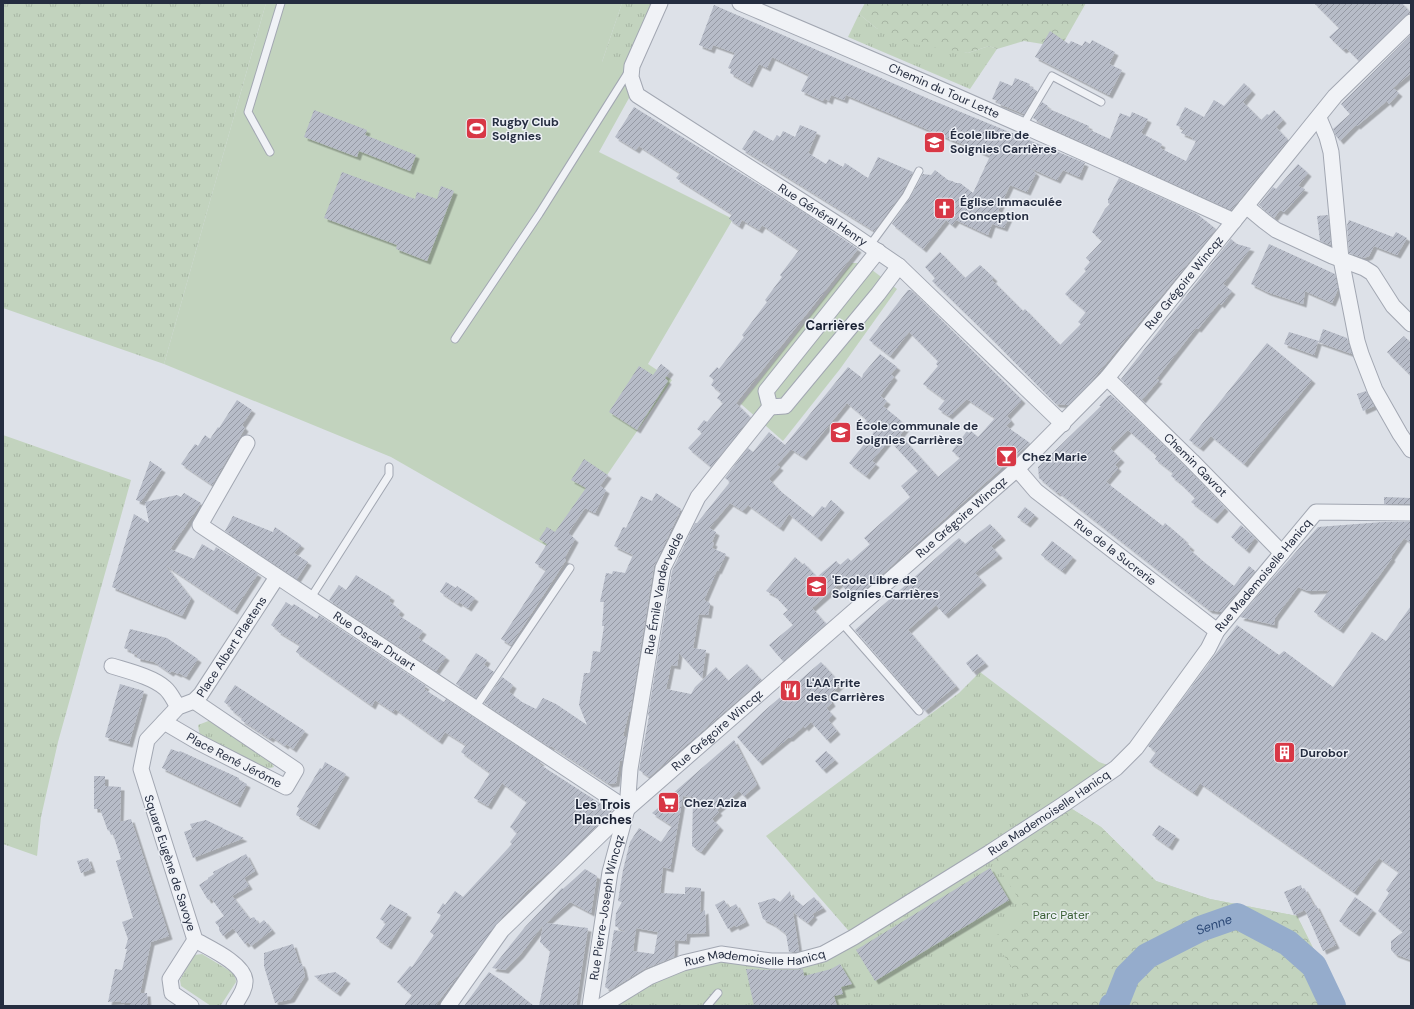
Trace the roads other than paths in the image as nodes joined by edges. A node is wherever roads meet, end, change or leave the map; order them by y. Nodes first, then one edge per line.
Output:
1 (281, 3) edge
2 (660, 3) edge
3 (740, 3) edge
4 (1411, 22) edge
5 (632, 66) junction
6 (1101, 102) dead end
7 (1319, 118) junction
8 (1023, 125) junction
9 (270, 152) dead end
10 (919, 171) dead end
11 (1246, 206) junction
12 (1234, 221) junction
13 (874, 248) junction
14 (1341, 259) junction
15 (899, 266) junction
16 (1411, 324) edge
17 (455, 339) dead end
18 (1107, 378) junction
19 (770, 407) junction
20 (1063, 424) junction
21 (247, 443) dead end
22 (1411, 450) edge
23 (389, 467) dead end
24 (1017, 469) junction
25 (1411, 513) edge
26 (1282, 553) junction
27 (570, 568) dead end
28 (278, 577) junction
29 (310, 599) junction
30 (841, 622) junction
31 (1217, 631) junction
32 (112, 666) dead end
33 (194, 701) junction
34 (178, 707) junction
35 (475, 708) junction
36 (919, 711) dead end
37 (164, 722) junction
38 (146, 785) joint
39 (627, 810) junction
40 (195, 940) junction
41 (718, 993) dead end
42 (191, 1006) edge
43 (234, 1006) edge
44 (448, 1006) edge
45 (590, 1006) edge
46 (602, 1006) edge
47 (708, 1006) edge

1 - 9 lane
2 - 5 street, Rue Général Henry
3 - 8 street, Chemin du Tour Lette
4 - 7 street, Rue Grégoire Wincqz
5 - 13 street, Rue Général Henry
5 - 17 lane
6 - 8 lane
7 - 11 street, Rue Grégoire Wincqz
7 - 14 street
8 - 12 street, Chemin du Tour Lette
10 - 13 lane
11 - 12 street, Rue Grégoire Wincqz
11 - 14 street
12 - 18 street, Rue Grégoire Wincqz
13 - 15 street, Rue Général Henry
13 - 19 street
14 - 16 street
14 - 22 street
15 - 19 street
15 - 20 street, Rue Général Henry
18 - 20 street, Rue Grégoire Wincqz
18 - 26 street, Chemin Gavrot
19 - 39 street, Rue Émile Vandervelde
20 - 24 street, Rue Grégoire Wincqz
21 - 28 street, Rue Oscar Druart
23 - 29 lane
24 - 30 street, Rue Grégoire Wincqz
24 - 31 street, Rue de la Sucrerie
25 - 26 street, Rue Mademoiselle Hanicq
26 - 31 street, Rue Mademoiselle Hanicq
27 - 35 lane
28 - 29 street, Rue Oscar Druart
28 - 33 street, Place Albert Plaetens
29 - 35 street, Rue Oscar Druart
30 - 36 lane
30 - 39 street, Rue Grégoire Wincqz
31 - 46 street, Rue Mademoiselle Hanicq
32 - 34 street
33 - 34 street, Place Albert Plaetens
33 - 37 street, Place René Jérôme
34 - 37 street, Place Albert Plaetens
35 - 39 street, Rue Oscar Druart
37 - 38 street, Place Albert Plaetens
38 - 40 street, Square Eugène de Savoye
39 - 44 street, Rue Grégoire Wincqz
39 - 45 street, Rue Pierre-Joseph Wincqz
40 - 42 street, Square Eugène de Savoye
40 - 43 street, Square Eugène de Savoye
41 - 47 lane

